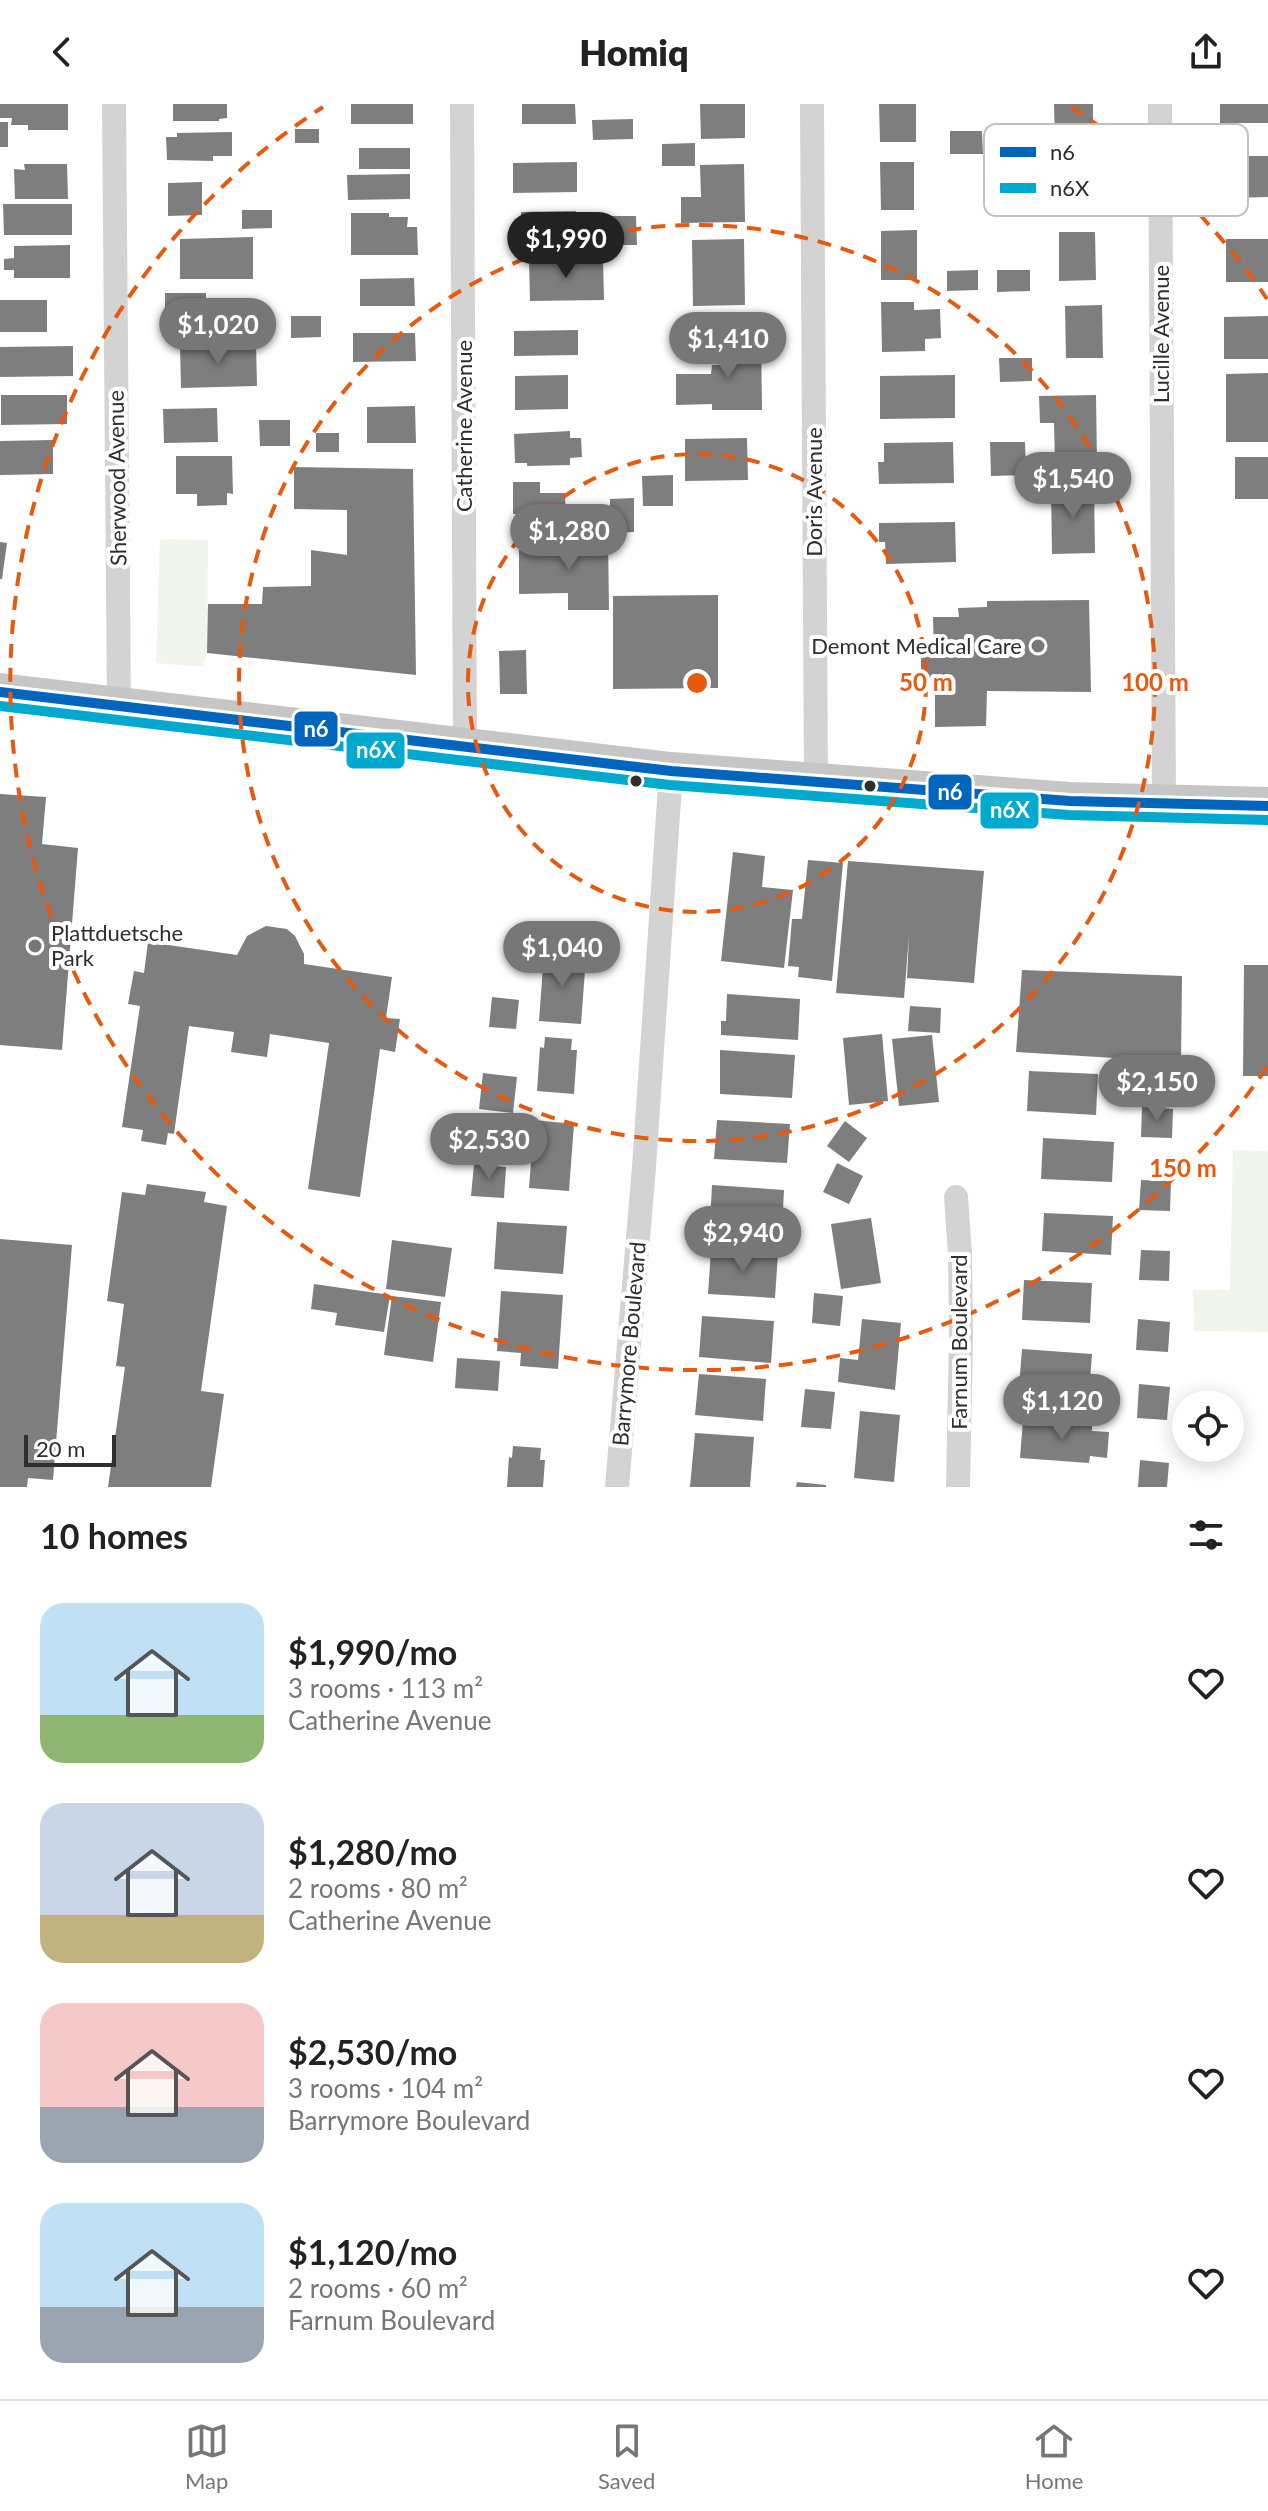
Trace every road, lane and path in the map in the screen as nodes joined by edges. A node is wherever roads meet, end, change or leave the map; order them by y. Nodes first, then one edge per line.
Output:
1 (114, 104) edge
2 (462, 104) edge
3 (812, 104) edge
4 (1160, 104) edge
5 (1160, 124) edge
6 (1161, 216) edge
7 (0, 692) edge
8 (119, 708) junction
9 (465, 748) junction
10 (671, 771) junction
11 (816, 783) junction
12 (1164, 803) junction
13 (1268, 806) edge
14 (956, 1197) dead end
15 (617, 1487) edge
16 (958, 1487) edge

1 - 8 street, Sherwood Avenue
2 - 9 street, Catherine Avenue
3 - 11 street, Doris Avenue
4 - 5 street, Lucille Avenue
6 - 12 street, Lucille Avenue
7 - 8 main road
8 - 9 main road
9 - 10 main road
10 - 11 main road
10 - 15 street, Barrymore Boulevard
11 - 12 main road
12 - 13 main road
14 - 16 street, Farnum Boulevard

